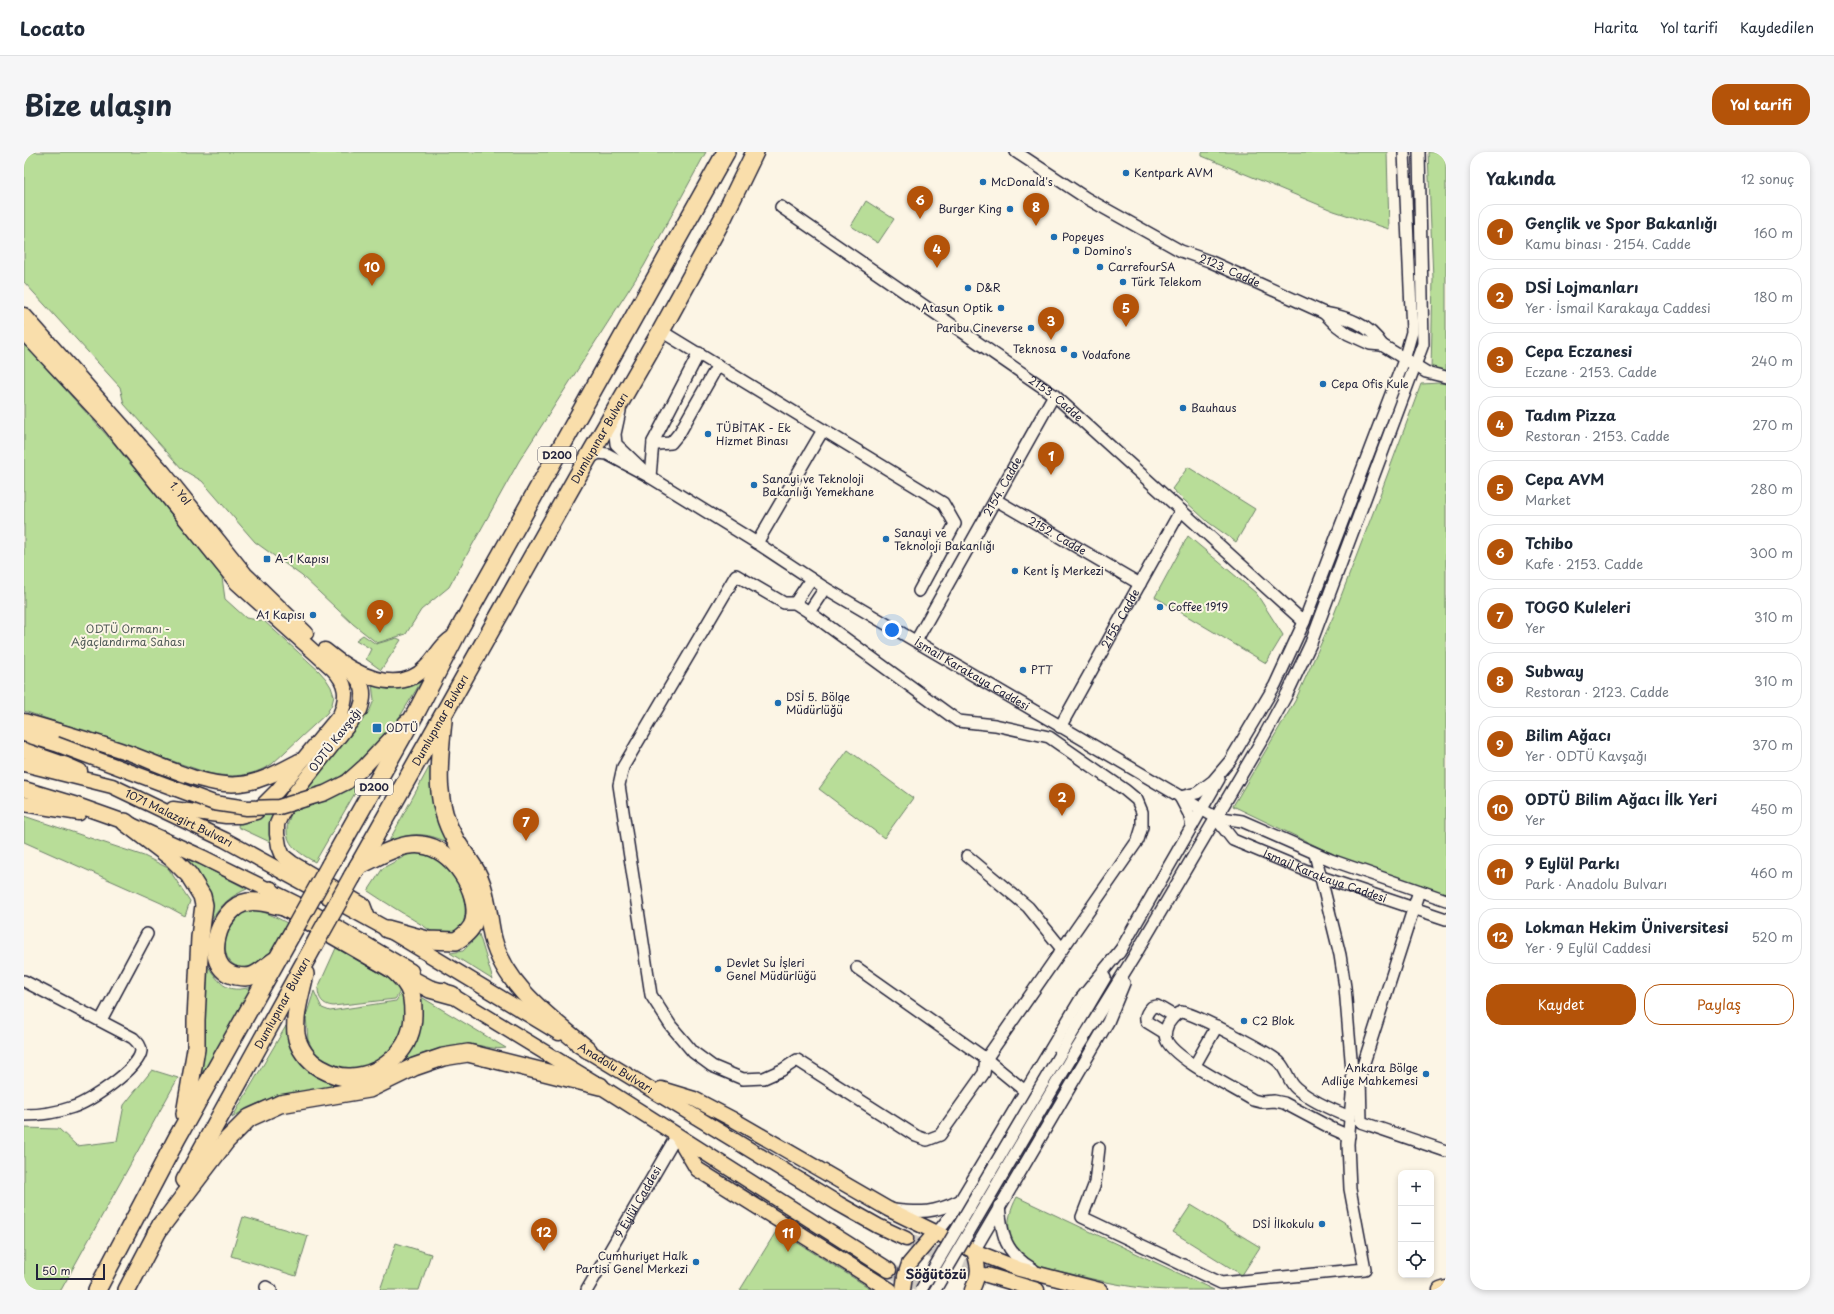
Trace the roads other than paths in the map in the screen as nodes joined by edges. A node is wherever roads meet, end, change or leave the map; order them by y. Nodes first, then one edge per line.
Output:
1 (726, 152) edge
2 (755, 152) edge
3 (1016, 152) edge
4 (1404, 152) edge
5 (1419, 152) edge
6 (781, 207) dead end
7 (24, 315) edge
8 (661, 331) junction
9 (24, 332) edge
10 (699, 353) junction
11 (1404, 360) junction
12 (718, 365) junction
13 (1416, 367) junction
14 (1446, 377) edge
15 (1054, 395) junction
16 (622, 399) junction
17 (823, 430) junction
18 (653, 442) junction
19 (134, 446) junction
20 (650, 477) junction
21 (577, 478) junction
22 (996, 500) junction
23 (1181, 510) junction
24 (757, 543) junction
25 (811, 579) junction
26 (1140, 584) junction
27 (824, 588) junction
28 (919, 592) dead end
29 (795, 603) junction
30 (267, 604) junction
31 (809, 612) junction
32 (1304, 622) junction
33 (456, 636) junction
34 (916, 641) junction
35 (338, 669) junction
36 (418, 709) junction
37 (444, 713) junction
38 (24, 721) edge
39 (1060, 727) junction
40 (24, 734) edge
41 (24, 750) edge
42 (303, 759) junction
43 (1230, 761) junction
44 (24, 764) edge
45 (112, 786) junction
46 (24, 789) edge
47 (1180, 797) junction
48 (24, 804) edge
49 (158, 807) junction
50 (1202, 809) junction
51 (1215, 817) junction
52 (125, 822) junction
53 (1192, 826) junction
54 (1315, 854) junction
55 (283, 856) junction
56 (967, 856) dead end
57 (263, 860) junction
58 (355, 872) junction
59 (1320, 877) junction
60 (270, 890) junction
61 (1419, 891) junction
62 (325, 895) joint
63 (1446, 900) edge
64 (1414, 907) junction
65 (284, 908) junction
66 (368, 919) junction
67 (1446, 919) edge
68 (387, 929) junction
69 (147, 934) dead end
70 (1122, 948) junction
71 (1062, 949) junction
72 (1135, 955) junction
73 (309, 956) junction
74 (278, 959) junction
75 (857, 968) dead end
76 (392, 969) junction
77 (24, 981) edge
78 (452, 995) junction
79 (1174, 1016) junction
80 (101, 1020) junction
81 (1217, 1026) junction
82 (1165, 1033) junction
83 (588, 1050) junction
84 (1065, 1057) junction
85 (986, 1059) junction
86 (1194, 1064) junction
87 (641, 1084) junction
88 (600, 1086) junction
89 (1025, 1091) junction
90 (24, 1115) edge
91 (1350, 1117) junction
92 (182, 1130) junction
93 (677, 1135) junction
94 (1349, 1136) junction
95 (1099, 1148) dead end
96 (1446, 1151) edge
97 (959, 1201) junction
98 (999, 1206) junction
99 (888, 1209) junction
100 (156, 1233) junction
101 (935, 1233) junction
102 (906, 1239) tunnel mouth
103 (974, 1251) junction
104 (889, 1270) tunnel mouth
105 (987, 1275) tunnel mouth
106 (1045, 1276) junction
107 (1446, 1288) edge
108 (97, 1290) edge
109 (127, 1290) edge
110 (587, 1290) edge
111 (890, 1290) edge
112 (903, 1290) edge
113 (921, 1290) edge
114 (935, 1290) edge
115 (972, 1290) edge
116 (1037, 1290) edge
117 (1100, 1290) edge
118 (1440, 1290) edge

1 - 33 highway, D200
2 - 8 highway, Dumlupınar Bulvarı / D200
3 - 11 street, 2123. Cadde
4 - 11 street
5 - 13 street
6 - 15 street, 2153. Cadde
7 - 19 main road, 1. Yol
8 - 10 street
8 - 16 highway, Dumlupınar Bulvarı / D200
9 - 19 main road, 1. Yol
10 - 12 street
10 - 18 street
11 - 13 street
11 - 32 street
12 - 17 street
12 - 18 street
13 - 14 street
13 - 51 street
15 - 22 street, 2154. Cadde
15 - 23 street, 2153. Cadde
16 - 20 street, İsmail Karakaya Caddesi
16 - 21 highway, Dumlupınar Bulvarı / D200
17 - 24 street
17 - 28 street
18 - 20 street
19 - 30 main road, 1. Yol
20 - 21 street, İsmail Karakaya Caddesi
20 - 24 street, İsmail Karakaya Caddesi
21 - 37 highway, Dumlupınar Bulvarı / D200
22 - 26 street, 2152. Cadde
22 - 34 street, 2154. Cadde
23 - 26 street, 2155. Cadde
23 - 32 street, 2153. Cadde
24 - 25 street, İsmail Karakaya Caddesi
25 - 27 street, İsmail Karakaya Caddesi
25 - 29 street
26 - 39 street, 2155. Cadde
27 - 31 street
27 - 34 street, İsmail Karakaya Caddesi
29 - 31 street
29 - 85 street
30 - 35 main road
30 - 35 main road, 1. Yol
31 - 71 street
32 - 43 street
33 - 35 main road
33 - 36 highway, D200
34 - 39 street, İsmail Karakaya Caddesi
35 - 42 main road, ODTÜ Kavşağı
35 - 55 main road, ODTÜ Kavşağı
36 - 40 main road, bridge
36 - 74 highway, D200, bridge
37 - 58 highway, Dumlupınar Bulvarı / D200
37 - 83 highway
38 - 42 main road
39 - 47 street, İsmail Karakaya Caddesi
41 - 45 main road
42 - 49 main road, ODTÜ Kavşağı
43 - 47 street
43 - 50 street
44 - 45 main road, 1071 Malazgirt Bulvarı
45 - 49 main road, 1071 Malazgirt Bulvarı
46 - 52 main road
47 - 50 street, İsmail Karakaya Caddesi
47 - 53 street
48 - 52 main road
49 - 57 main road, 1071 Malazgirt Bulvarı
50 - 51 street, İsmail Karakaya Caddesi
50 - 53 street
51 - 54 street, İsmail Karakaya Caddesi
51 - 59 street, İsmail Karakaya Caddesi
51 - 72 street
52 - 60 main road
52 - 92 highway
53 - 70 street
54 - 59 street
54 - 61 street, İsmail Karakaya Caddesi
55 - 57 main road
55 - 66 main road
56 - 71 street
57 - 62 main road, 1071 Malazgirt Bulvarı
58 - 68 highway
58 - 73 highway, Dumlupınar Bulvarı, bridge
59 - 64 street, İsmail Karakaya Caddesi
59 - 91 street
60 - 65 highway
60 - 78 main road
61 - 63 street, İsmail Karakaya Caddesi
61 - 64 street
62 - 66 main road, Anadolu Bulvarı
64 - 67 street, İsmail Karakaya Caddesi
64 - 96 street
65 - 74 highway
65 - 76 highway
66 - 68 main road, Anadolu Bulvarı
68 - 83 main road, Anadolu Bulvarı
69 - 80 street
70 - 84 street
70 - 89 street
71 - 85 street
72 - 84 street
72 - 98 street
73 - 76 highway
73 - 100 highway, Dumlupınar Bulvarı
74 - 92 highway
75 - 85 street
76 - 78 highway
77 - 80 street
78 - 88 main road
79 - 81 street
79 - 82 street
79 - 82 street
80 - 90 street
81 - 86 street
81 - 91 street
82 - 86 street
83 - 87 main road, Anadolu Bulvarı
84 - 113 street, bridge
84 - 114 street, bridge
85 - 89 street
86 - 94 street
87 - 99 main road
87 - 102 main road, Anadolu Bulvarı
88 - 93 main road
88 - 100 highway
89 - 97 street
91 - 94 street
92 - 108 highway
93 - 104 main road
93 - 110 street, 9 Eylül Caddesi
93 - 111 main road
94 - 95 street
97 - 99 street
97 - 101 street
98 - 103 street
98 - 106 street
99 - 101 main road
100 - 109 highway, Dumlupınar Bulvarı
101 - 103 main road
101 - 112 main road
103 - 106 main road
103 - 115 main road
105 - 116 main road
106 - 117 main road
107 - 118 main road

